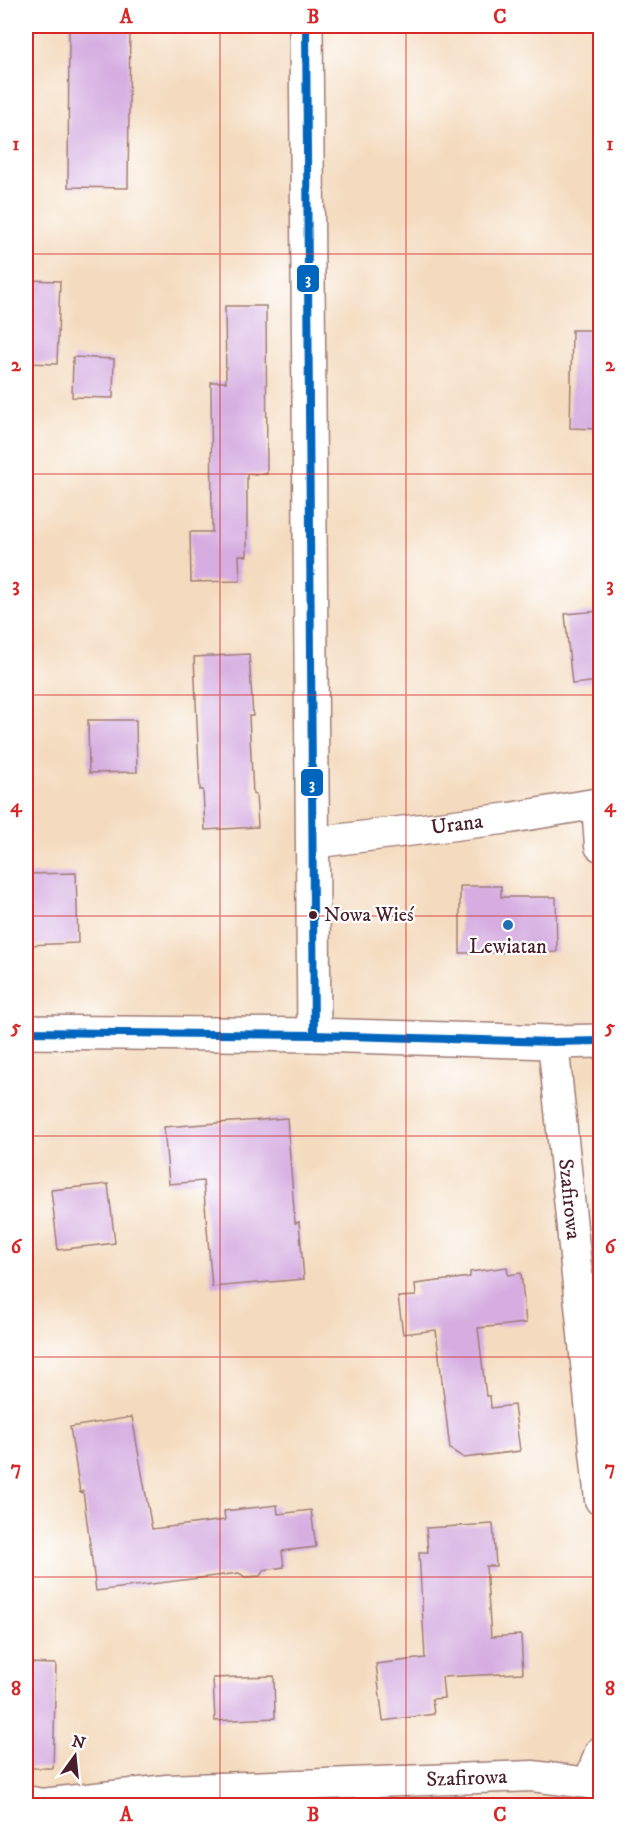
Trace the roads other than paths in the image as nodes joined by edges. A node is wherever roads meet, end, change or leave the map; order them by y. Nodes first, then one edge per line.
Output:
1 (306, 26) edge
2 (598, 804) edge
3 (312, 843) junction
4 (600, 846) edge
5 (26, 1032) edge
6 (314, 1035) junction
7 (600, 1041) edge
8 (553, 1042) junction
9 (600, 1500) edge
10 (600, 1752) edge
11 (595, 1785) edge
12 (36, 1803) edge

1 - 3 street
2 - 3 street, Urana
2 - 4 street
3 - 6 street
5 - 6 street
6 - 8 street
7 - 8 street
8 - 9 street, Szafirowa
10 - 11 street, Szafirowa
11 - 12 street, Szafirowa

